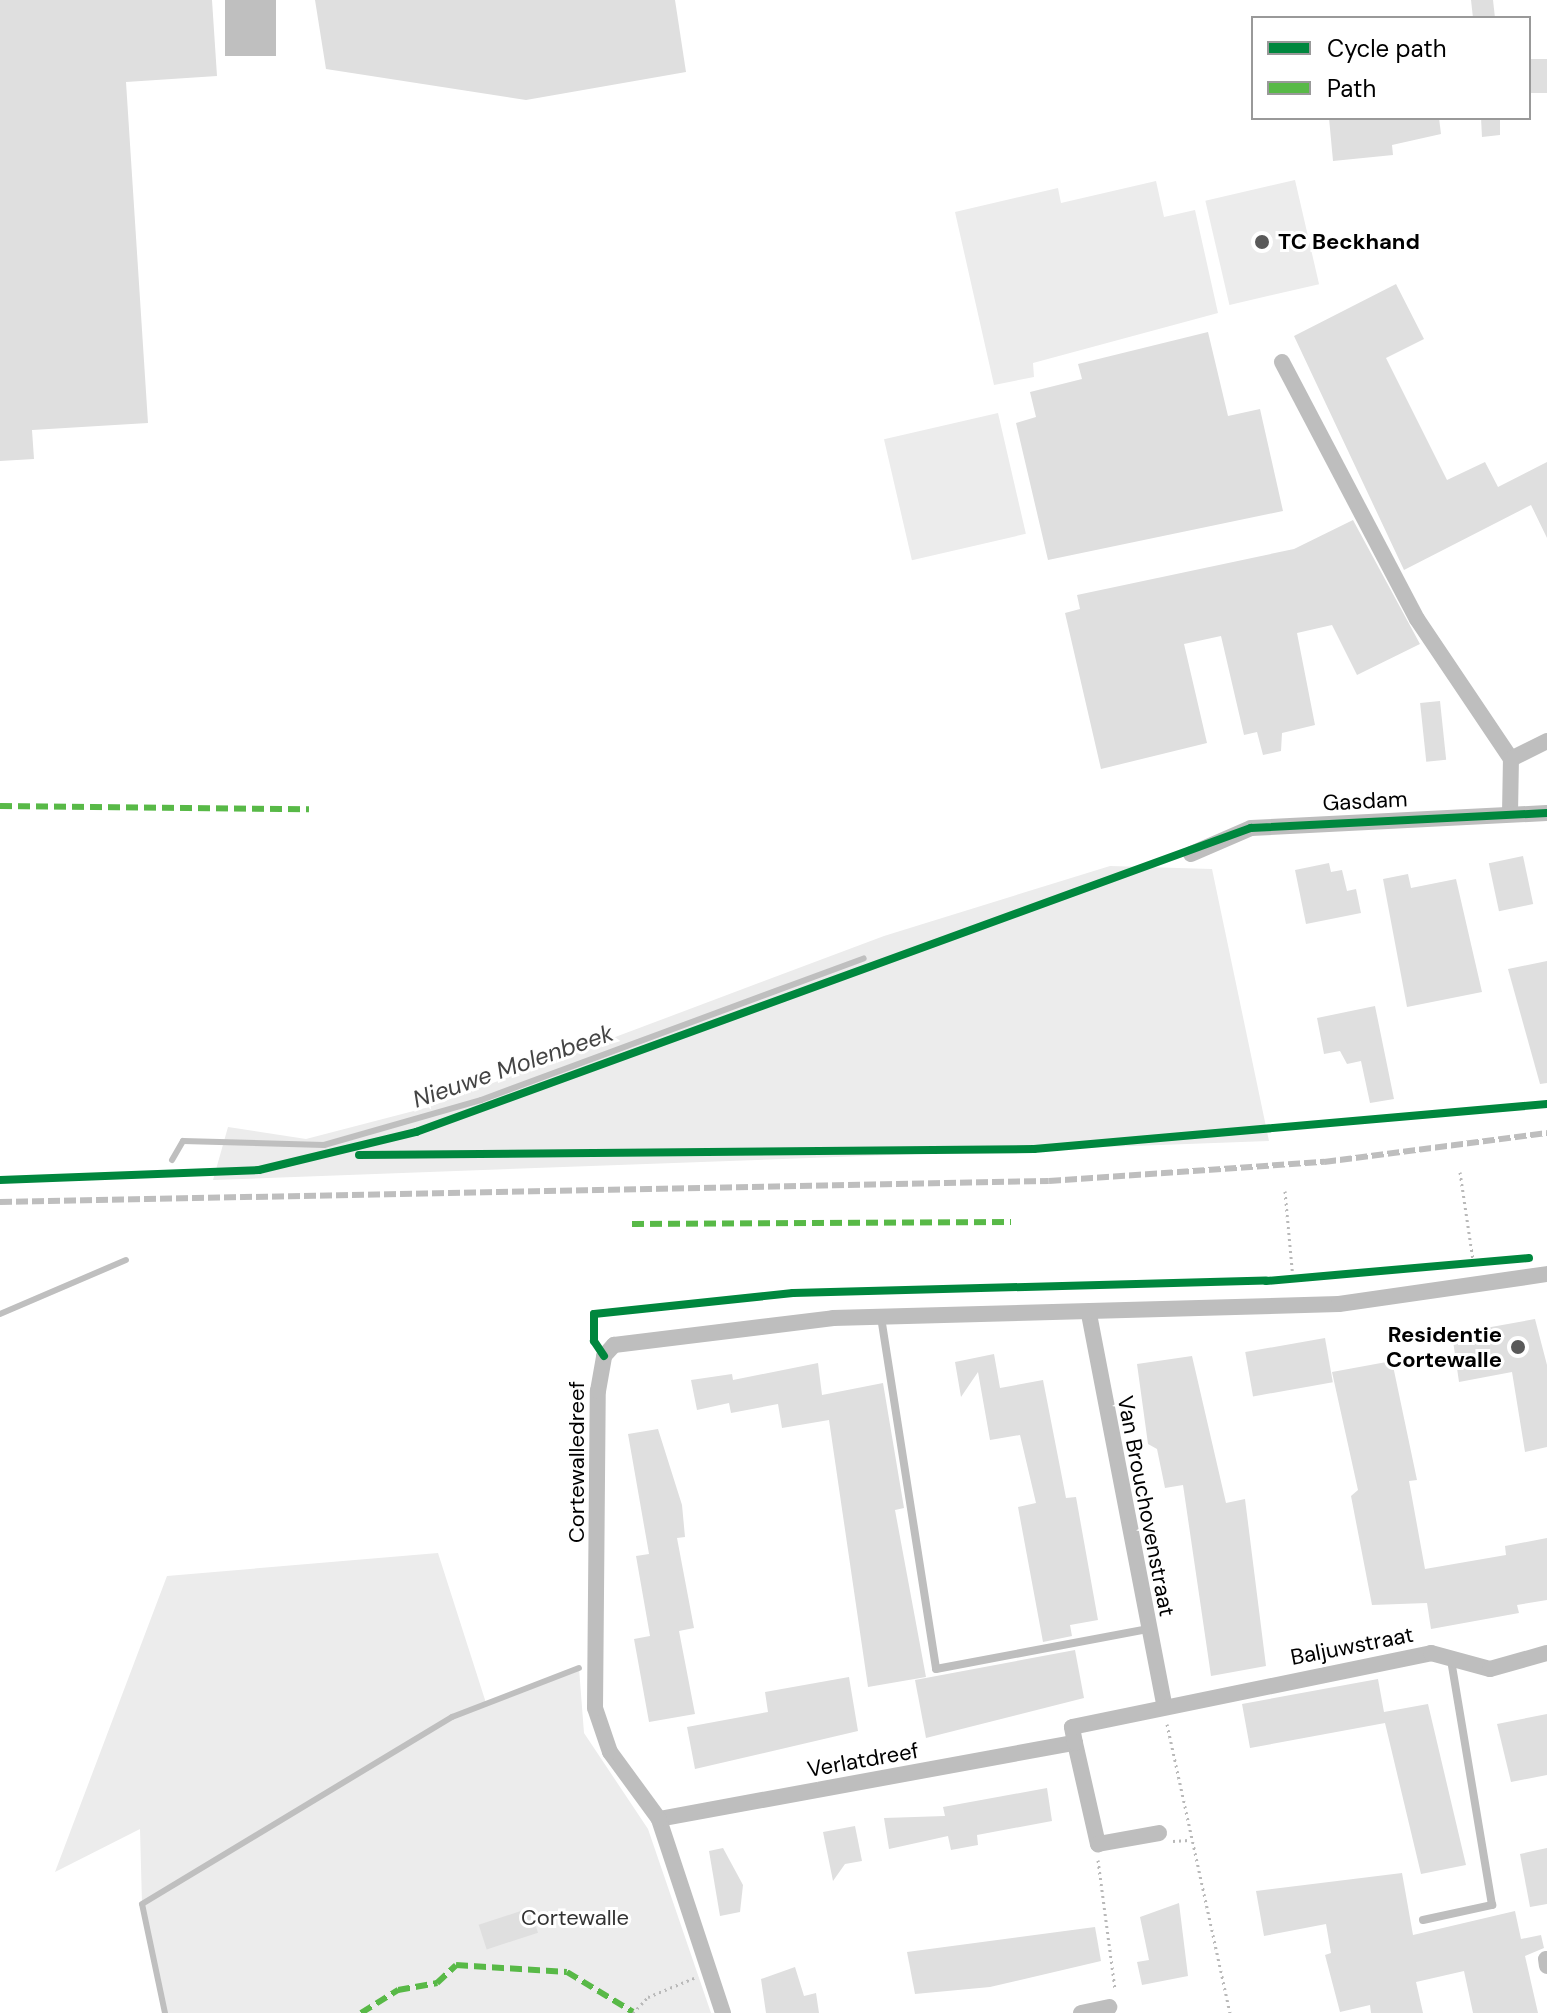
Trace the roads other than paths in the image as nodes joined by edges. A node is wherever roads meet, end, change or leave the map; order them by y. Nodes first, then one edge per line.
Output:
1 (1282, 362) dead end
2 (1547, 741) edge
3 (1511, 759) junction
4 (1547, 813) edge
5 (1510, 814) junction
6 (1191, 854) dead end
7 (1547, 1274) edge
8 (1089, 1314) junction
9 (881, 1316) junction
10 (1147, 1629) junction
11 (1547, 1653) edge
12 (1451, 1659) junction
13 (1164, 1705) junction
14 (1075, 1743) junction
15 (659, 1819) junction
16 (1159, 1833) dead end
17 (1423, 1920) dead end
18 (1109, 2007) road end
19 (723, 2013) edge
20 (1081, 2013) edge

1 - 3 street
2 - 3 street
3 - 5 street
4 - 5 street, Gasdam
5 - 6 street, Gasdam
7 - 8 street, Cortewalledreef
8 - 9 street, Cortewalledreef
8 - 10 street, Van Brouchovenstraat
9 - 10 lane
9 - 15 street, Cortewalledreef
10 - 13 street, Van Brouchovenstraat
11 - 12 street, Baljuwstraat
12 - 13 street, Baljuwstraat
12 - 17 lane
13 - 14 street
14 - 15 street, Verlatdreef
14 - 16 street
15 - 19 street, Cortewalledreef
18 - 20 street

